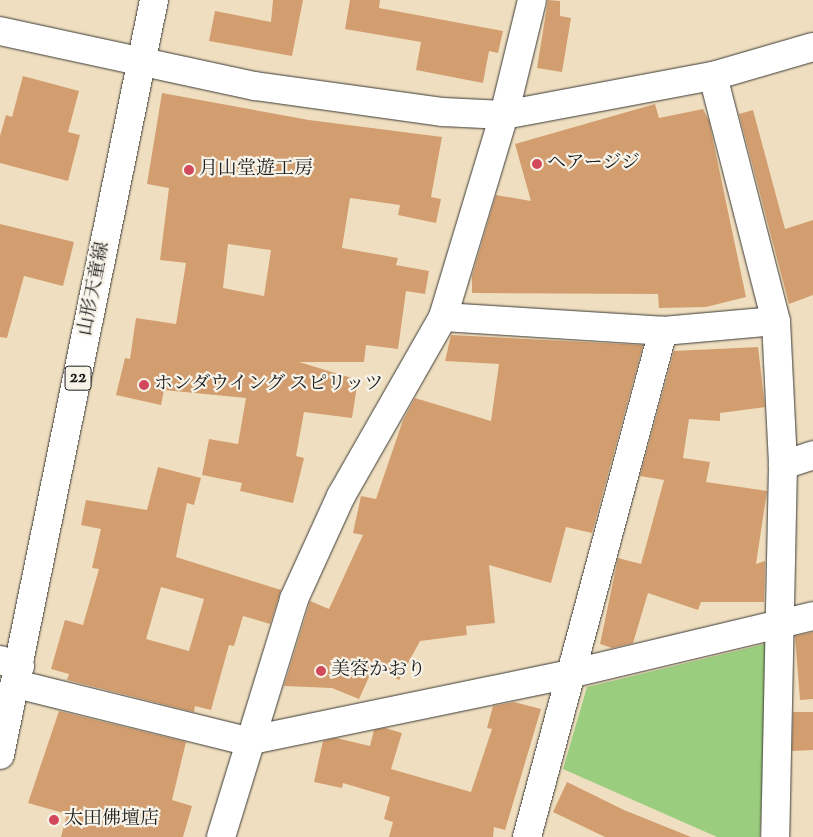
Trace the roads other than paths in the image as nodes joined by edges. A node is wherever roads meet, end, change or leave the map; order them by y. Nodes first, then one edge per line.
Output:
1 (154, 0) edge
2 (532, 0) edge
3 (0, 31) edge
4 (813, 48) edge
5 (140, 63) junction
6 (713, 76) junction
7 (504, 115) junction
8 (443, 317) junction
9 (776, 321) junction
10 (663, 332) junction
11 (813, 455) edge
12 (783, 465) junction
13 (813, 616) edge
14 (780, 625) junction
15 (12, 670) edge
16 (574, 673) junction
17 (247, 741) junction
18 (0, 755) edge
19 (220, 837) edge
20 (527, 837) edge
21 (775, 837) edge

1 - 5 street, 山形天童線 / 22
2 - 7 street
3 - 5 street
4 - 6 street
5 - 7 street
5 - 15 street, 山形天童線 / 22
6 - 7 street
6 - 9 street
7 - 8 street
8 - 10 street
8 - 17 street
9 - 10 street
9 - 12 street
10 - 16 street
11 - 12 street
12 - 14 street
13 - 14 street
14 - 16 street
14 - 21 street
15 - 17 street
15 - 18 street, 山形天童線 / 22
16 - 17 street
16 - 20 street
17 - 19 street

